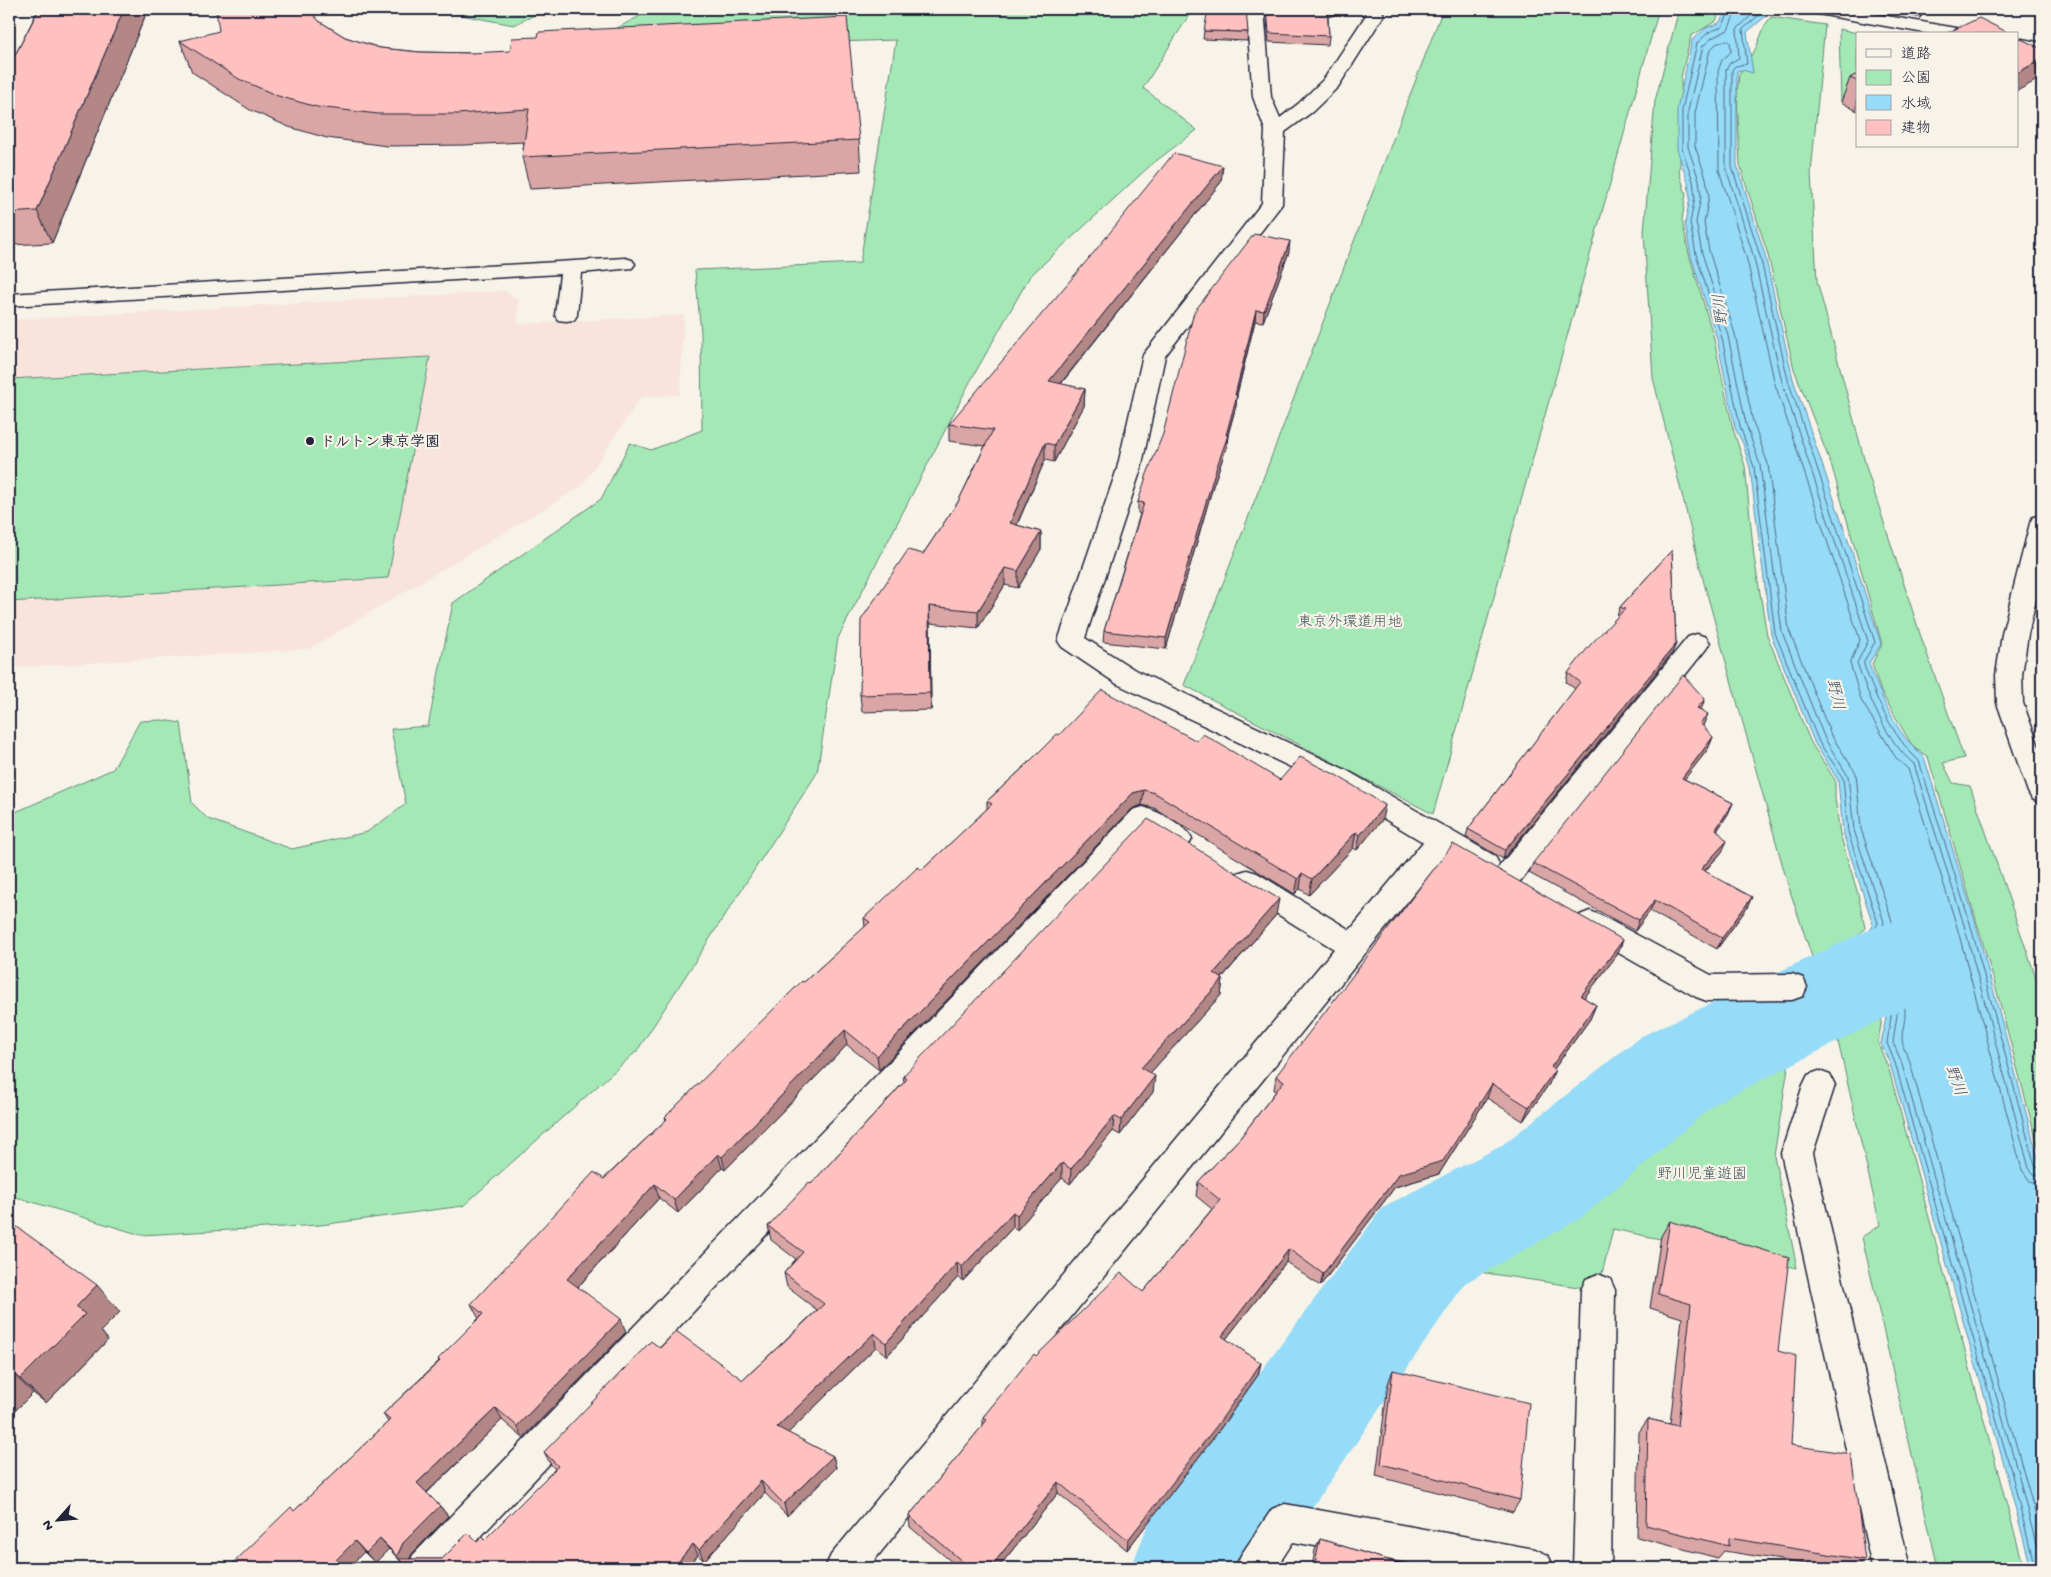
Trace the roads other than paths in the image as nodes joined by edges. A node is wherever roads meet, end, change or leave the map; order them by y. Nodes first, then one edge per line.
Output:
1 (1255, 9) edge
2 (1372, 9) edge
3 (1824, 10) edge
4 (1950, 32) edge
5 (2018, 43) edge
6 (2042, 48) edge
7 (1275, 130) junction
8 (625, 264) dead end
9 (571, 267) junction
10 (9, 300) edge
11 (566, 316) dead end
12 (2042, 523) edge
13 (1697, 643) dead end
14 (2042, 792) edge
15 (1441, 840) junction
16 (1507, 877) junction
17 (1533, 891) edge
18 (1568, 911) edge
19 (1354, 947) junction
20 (1792, 987) dead end
21 (1819, 1085) dead end
22 (1598, 1290) dead end
23 (426, 1568) edge
24 (844, 1568) edge
25 (1254, 1568) edge
26 (1534, 1568) edge
27 (1592, 1568) edge
28 (1891, 1568) edge

1 - 7 street
2 - 7 street
3 - 4 street
5 - 6 street
7 - 15 street
8 - 9 street
9 - 10 street
9 - 11 street
12 - 14 street
13 - 16 street
15 - 16 street
15 - 19 street
16 - 17 street
18 - 20 street
19 - 23 street
19 - 24 street
21 - 28 street
22 - 27 street
25 - 26 street

